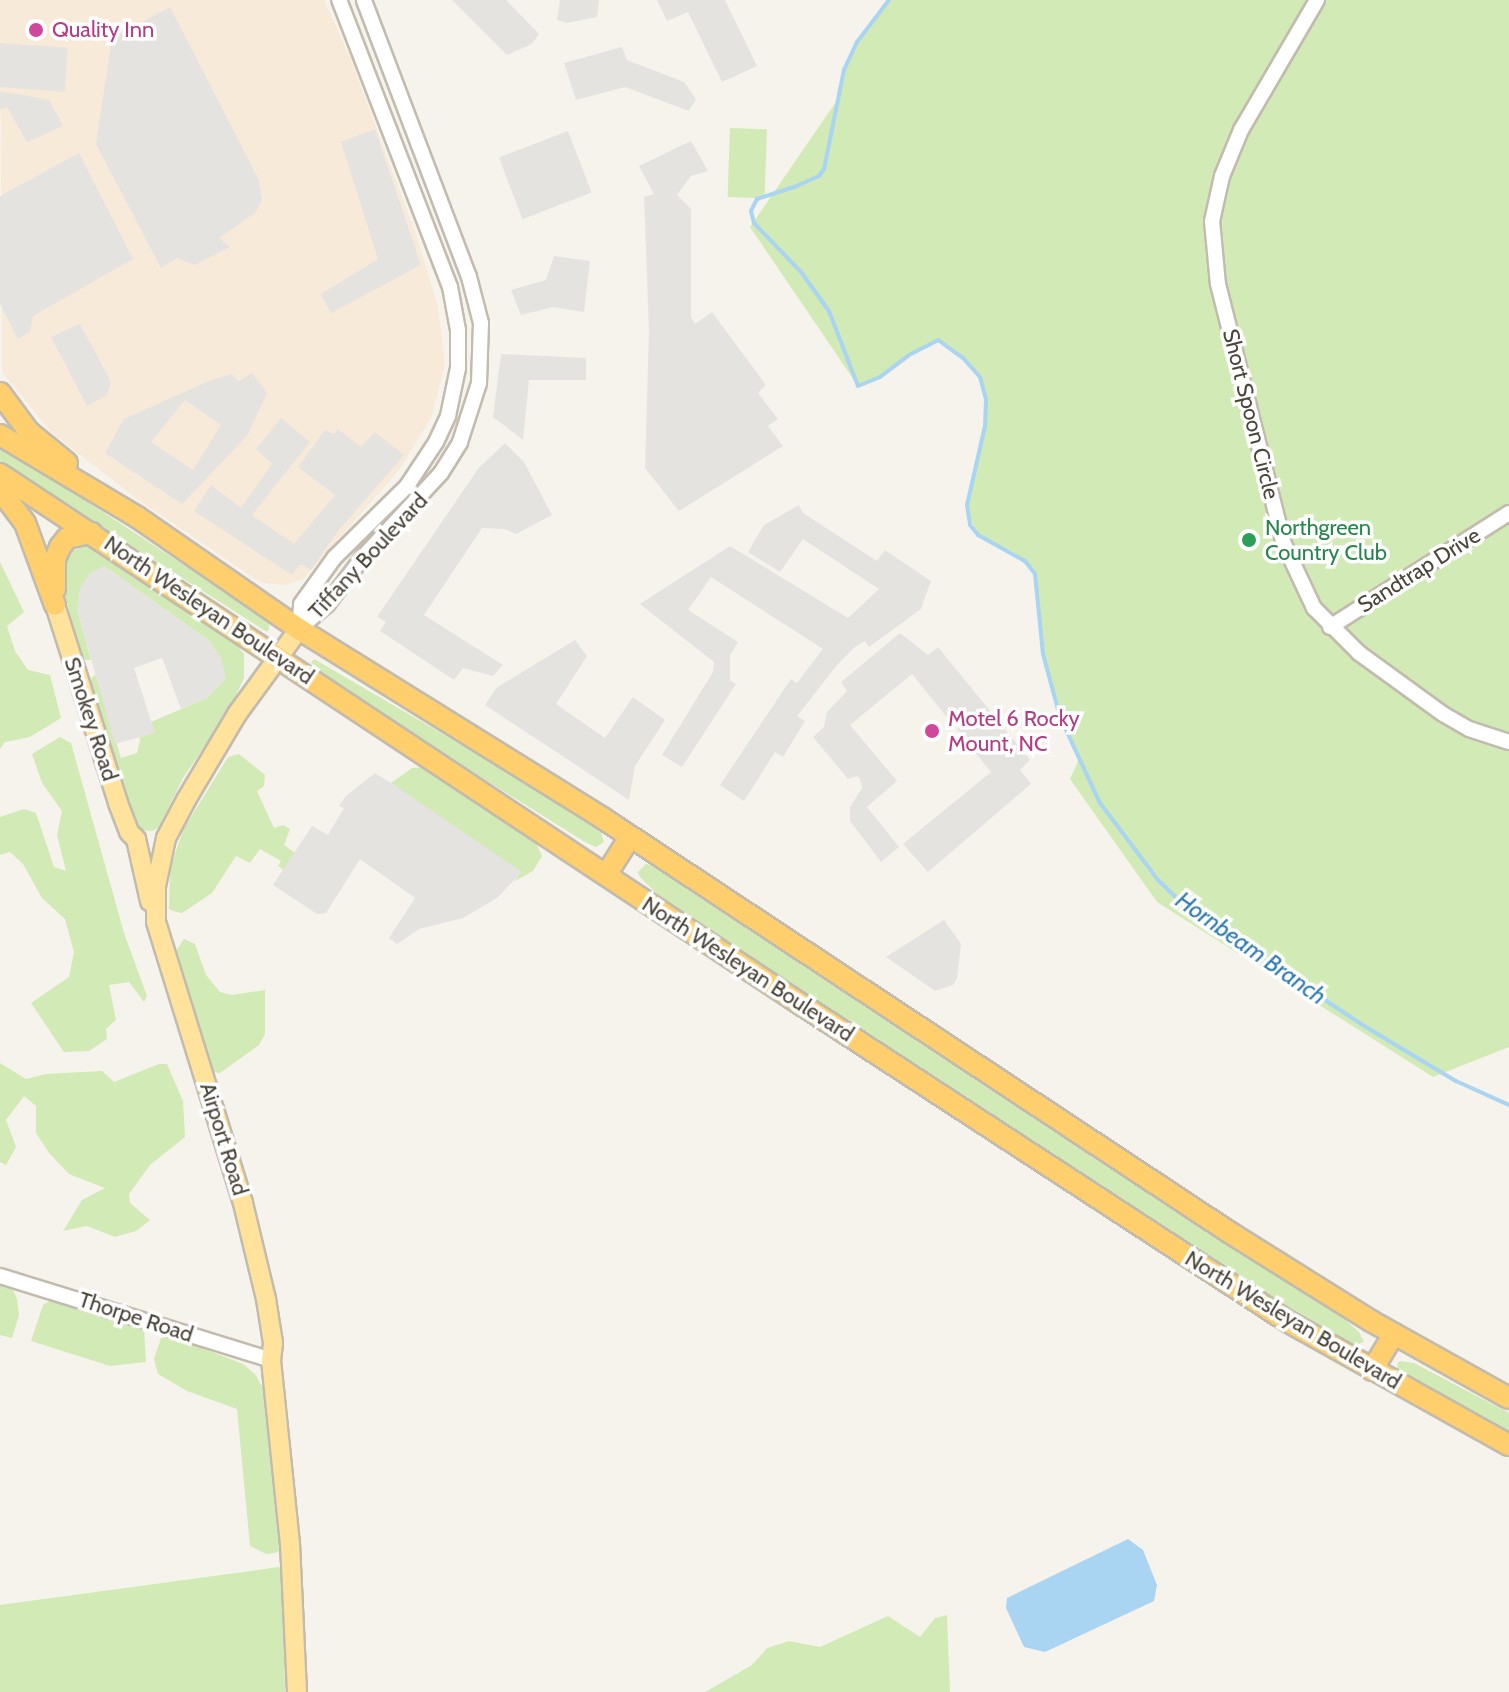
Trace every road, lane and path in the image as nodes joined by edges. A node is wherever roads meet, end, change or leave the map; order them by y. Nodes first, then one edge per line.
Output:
1 (339, 0) edge
2 (364, 0) edge
3 (1317, 0) edge
4 (0, 393) edge
5 (0, 435) edge
6 (0, 474) edge
7 (0, 490) edge
8 (119, 507) junction
9 (1509, 513) edge
10 (91, 533) junction
11 (55, 605) junction
12 (1330, 627) junction
13 (299, 629) junction
14 (278, 657) junction
15 (1509, 742) edge
16 (630, 837) junction
17 (606, 875) junction
18 (156, 922) junction
19 (0, 1276) edge
20 (1394, 1334) junction
21 (271, 1360) junction
22 (1372, 1370) junction
23 (1509, 1398) edge
24 (1509, 1445) edge
25 (297, 1692) edge

1 - 13 street, Tiffany Boulevard
2 - 13 street, Tiffany Boulevard
3 - 12 street, Short Spoon Circle
4 - 8 highway
5 - 8 highway, North Wesleyan Boulevard
6 - 10 highway, North Wesleyan Boulevard
7 - 11 highway
8 - 13 highway, North Wesleyan Boulevard
9 - 12 street, Sandtrap Drive
10 - 11 highway
10 - 14 highway, North Wesleyan Boulevard
11 - 18 main road, Smokey Road
12 - 15 street, Short Spoon Circle
13 - 14 main road, Airport Road
13 - 16 highway, North Wesleyan Boulevard
14 - 17 highway, North Wesleyan Boulevard
14 - 18 main road, Airport Road
16 - 17 highway
16 - 20 highway, North Wesleyan Boulevard
17 - 22 highway, North Wesleyan Boulevard
18 - 21 main road, Airport Road
19 - 21 street, Thorpe Road
20 - 22 highway
20 - 23 highway, North Wesleyan Boulevard
21 - 25 main road, Airport Road
22 - 24 highway, North Wesleyan Boulevard

